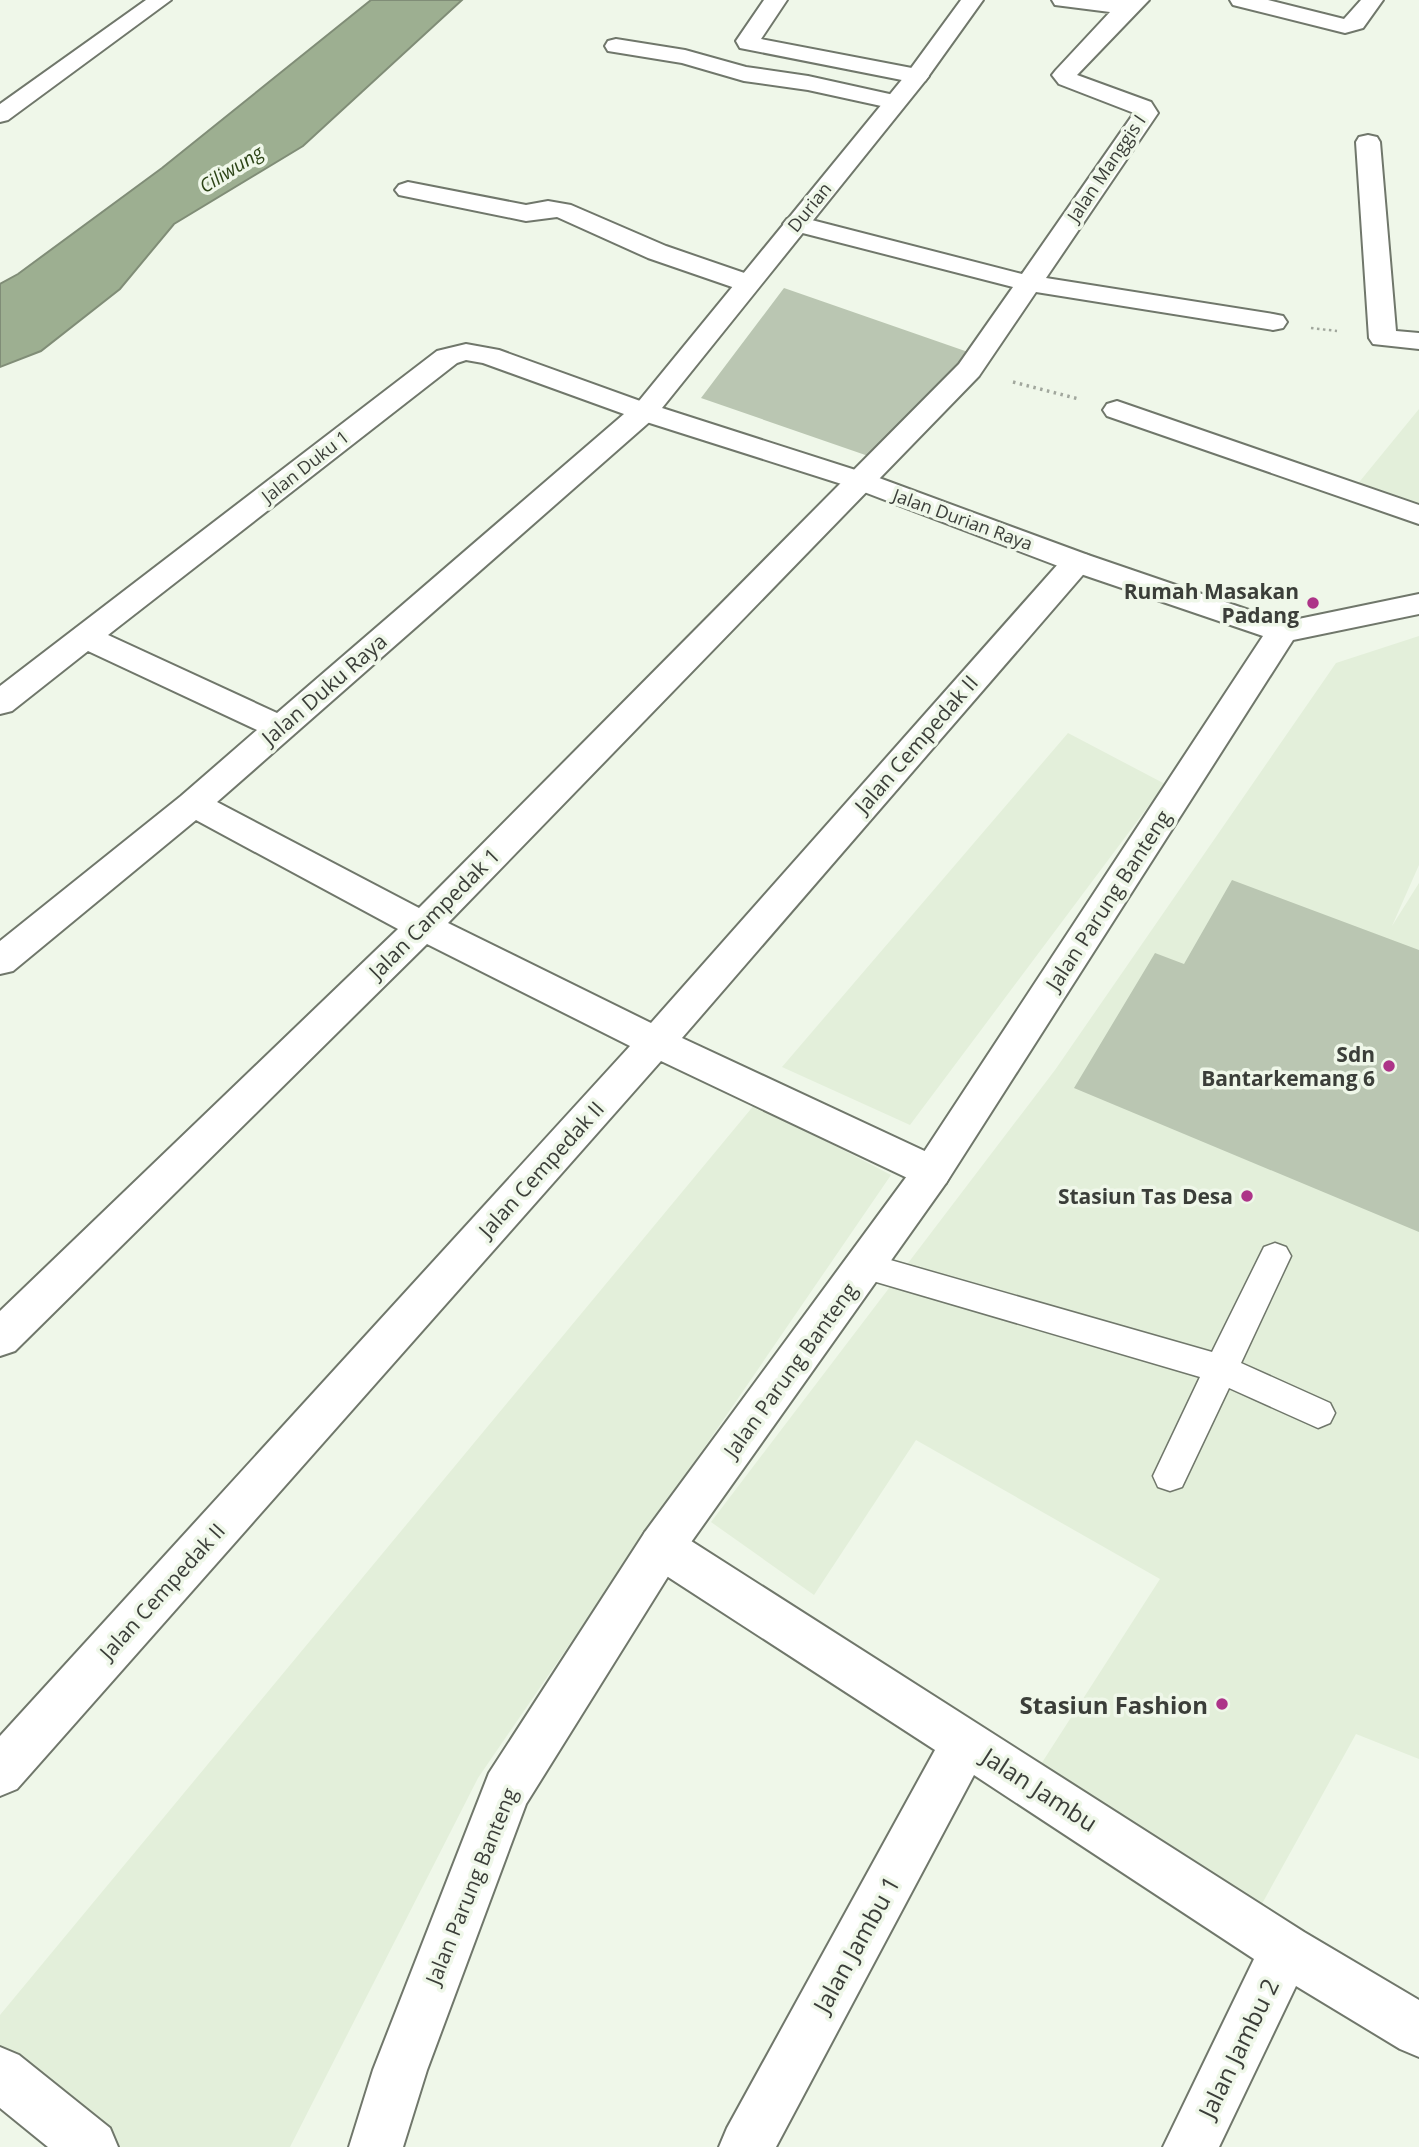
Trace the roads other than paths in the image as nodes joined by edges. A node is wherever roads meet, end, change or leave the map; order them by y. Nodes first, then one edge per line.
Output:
1 (160, 0) edge
2 (776, 0) edge
3 (972, 0) edge
4 (1063, 0) edge
5 (1241, 0) edge
6 (1372, 0) edge
7 (1132, 4) edge
8 (616, 46) dead end
9 (917, 76) junction
10 (12, 98) edge
11 (895, 102) junction
12 (0, 115) edge
13 (1368, 142) dead end
14 (408, 190) dead end
15 (796, 224) junction
16 (747, 283) junction
17 (1027, 283) junction
18 (1273, 322) road end
19 (1419, 341) edge
20 (1117, 410) road end
21 (643, 412) junction
22 (861, 481) junction
23 (1419, 515) edge
24 (1077, 562) junction
25 (1419, 604) edge
26 (1282, 632) junction
27 (85, 637) junction
28 (0, 703) edge
29 (279, 727) junction
30 (193, 804) junction
31 (423, 926) junction
32 (0, 961) edge
33 (656, 1042) junction
34 (932, 1172) junction
35 (1275, 1256) dead end
36 (866, 1266) junction
37 (0, 1338) edge
38 (1221, 1369) junction
39 (1318, 1413) dead end
40 (1170, 1476) dead end
41 (661, 1548) junction
42 (966, 1742) junction
43 (0, 1772) edge
44 (1286, 1950) junction
45 (1419, 2030) edge
46 (0, 2074) edge
47 (91, 2147) edge
48 (376, 2147) edge
49 (746, 2147) edge
50 (1190, 2147) edge

1 - 10 street
2 - 9 street
3 - 9 street, Durian
4 - 7 street
5 - 6 street
7 - 17 street, Jalan Manggis I
8 - 11 street
9 - 11 street, Durian
10 - 12 street
11 - 15 street, Durian
13 - 19 street
14 - 16 street
15 - 16 street, Durian
15 - 17 street
16 - 21 street, Durian
17 - 18 street
17 - 22 street, Jalan Campedak 1
20 - 23 street
21 - 22 street, Jalan Durian Raya
21 - 27 street, Jalan Duku 1
21 - 29 street, Jalan Duku Raya
22 - 24 street, Jalan Durian Raya
22 - 31 street, Jalan Campedak 1
24 - 26 street, Jalan Durian Raya
24 - 33 street, Jalan Cempedak II
25 - 26 street
26 - 34 street, Jalan Parung Banteng
27 - 28 street, Jalan Duku 1
27 - 29 street
29 - 30 street, Jalan Duku Raya
30 - 31 street
30 - 32 street, Jalan Duku Raya
31 - 33 street
31 - 37 street, Jalan Campedak 1
33 - 34 street
33 - 43 street, Jalan Cempedak II
34 - 36 street, Jalan Parung Banteng
35 - 38 lane
36 - 38 lane
36 - 41 street, Jalan Parung Banteng
38 - 39 lane
38 - 40 lane
41 - 42 street, Jalan Jambu
41 - 48 street, Jalan Parung Banteng
42 - 44 street, Jalan Jambu
42 - 49 street, Jalan Jambu 1
44 - 45 street, Jalan Jambu
44 - 50 street, Jalan Jambu 2
46 - 47 street

